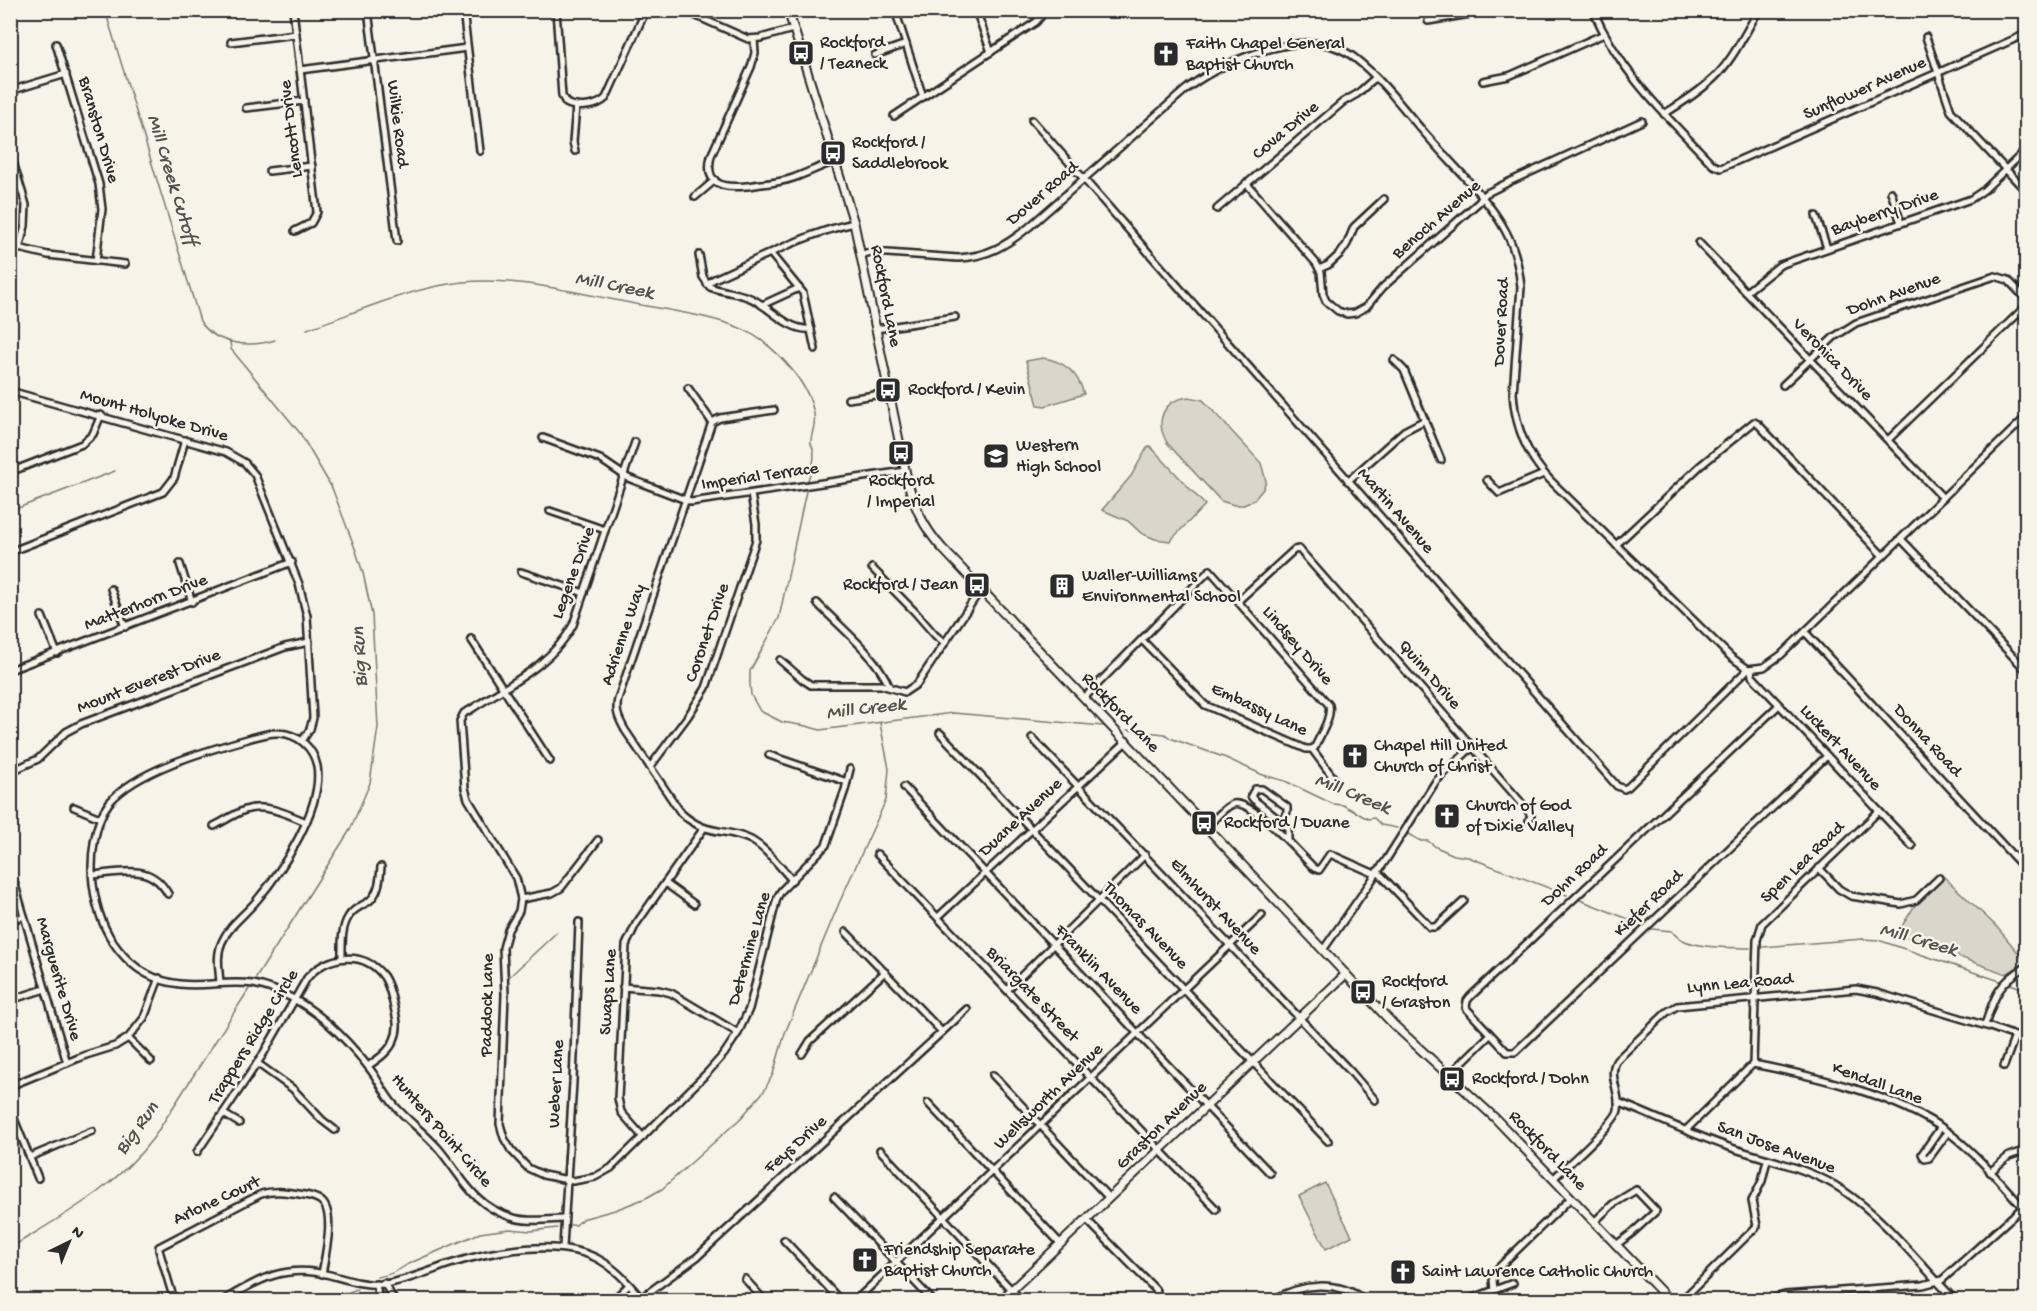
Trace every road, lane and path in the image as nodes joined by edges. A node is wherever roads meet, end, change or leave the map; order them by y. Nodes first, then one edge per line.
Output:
1 (293, 10) edge
2 (368, 10) edge
3 (463, 10) edge
4 (556, 10) edge
5 (646, 10) edge
6 (683, 10) edge
7 (788, 10) edge
8 (895, 10) edge
9 (976, 10) edge
10 (1042, 10) edge
11 (1494, 10) edge
12 (1593, 10) edge
13 (1758, 10) edge
14 (1428, 21) dead end
15 (793, 28) junction
16 (296, 34) junction
17 (1604, 34) junction
18 (2026, 34) edge
19 (1926, 37) dead end
20 (754, 39) junction
21 (231, 42) dead end
22 (56, 44) dead end
23 (906, 44) junction
24 (467, 48) junction
25 (991, 52) junction
26 (875, 55) dead end
27 (374, 61) junction
28 (300, 70) junction
29 (66, 74) junction
30 (1938, 74) junction
31 (1375, 78) junction
32 (1483, 81) dead end
33 (10, 91) edge
34 (923, 96) junction
35 (304, 101) junction
36 (576, 106) junction
37 (246, 108) dead end
38 (1664, 114) junction
39 (894, 116) dead end
40 (1032, 120) dead end
41 (1642, 121) dead end
42 (2026, 150) edge
43 (480, 151) dead end
44 (575, 151) dead end
45 (10, 152) edge
46 (836, 161) junction
47 (312, 166) junction
48 (2006, 169) junction
49 (269, 171) dead end
50 (1083, 179) junction
51 (715, 180) junction
52 (1246, 183) junction
53 (2026, 191) edge
54 (1891, 192) dead end
55 (695, 197) dead end
56 (1482, 198) junction
57 (1384, 199) dead end
58 (1217, 209) dead end
59 (1816, 216) dead end
60 (1901, 223) junction
61 (854, 224) junction
62 (295, 231) dead end
63 (397, 241) dead end
64 (1699, 243) dead end
65 (10, 246) edge
66 (1827, 248) junction
67 (19, 249) junction
68 (771, 254) junction
69 (861, 254) junction
70 (699, 255) dead end
71 (96, 261) junction
72 (125, 264) dead end
73 (1319, 269) junction
74 (706, 284) junction
75 (799, 288) junction
76 (1746, 292) junction
77 (2026, 299) edge
78 (762, 305) junction
79 (2026, 306) edge
80 (955, 317) dead end
81 (811, 329) junction
82 (876, 329) junction
83 (815, 349) dead end
84 (1810, 359) junction
85 (1394, 360) dead end
86 (1783, 385) dead end
87 (688, 388) dead end
88 (10, 391) edge
89 (889, 393) junction
90 (848, 399) dead end
91 (774, 410) dead end
92 (101, 415) junction
93 (2026, 417) edge
94 (1425, 420) junction
95 (712, 422) junction
96 (543, 438) dead end
97 (185, 440) junction
98 (1888, 440) junction
99 (635, 442) dead end
100 (1441, 460) dead end
101 (10, 471) edge
102 (905, 471) junction
103 (1544, 474) junction
104 (624, 475) junction
105 (1487, 480) dead end
106 (1348, 481) junction
107 (751, 494) junction
108 (1943, 498) junction
109 (686, 500) junction
110 (550, 512) dead end
111 (605, 530) junction
112 (1901, 539) junction
113 (1616, 545) junction
114 (10, 552) edge
115 (1883, 556) junction
116 (291, 562) junction
117 (180, 564) dead end
118 (872, 568) dead end
119 (521, 572) dead end
120 (111, 589) dead end
121 (982, 590) junction
122 (584, 593) junction
123 (1238, 601) junction
124 (192, 602) junction
125 (817, 603) dead end
126 (42, 616) dead end
127 (125, 627) junction
128 (1805, 632) junction
129 (471, 639) dead end
130 (1142, 640) junction
131 (309, 642) junction
132 (945, 643) junction
133 (57, 653) junction
134 (780, 660) dead end
135 (1750, 669) junction
136 (10, 670) edge
137 (2026, 670) edge
138 (889, 686) junction
139 (503, 688) junction
140 (1085, 698) junction
141 (1779, 705) junction
142 (940, 733) dead end
143 (1032, 738) dead end
144 (302, 741) junction
145 (1127, 741) junction
146 (1472, 747) junction
147 (1312, 749) junction
148 (769, 755) dead end
149 (1827, 756) junction
150 (550, 760) dead end
151 (650, 767) junction
152 (850, 769) dead end
153 (10, 772) edge
154 (1335, 780) dead end
155 (847, 782) junction
156 (1078, 785) junction
157 (904, 788) dead end
158 (75, 807) dead end
159 (1879, 811) junction
160 (100, 818) junction
161 (1529, 820) dead end
162 (306, 822) junction
163 (1281, 822) junction
164 (214, 826) dead end
165 (1208, 826) junction
166 (704, 828) junction
167 (1031, 829) junction
168 (598, 840) dead end
169 (1288, 841) junction
170 (1912, 846) dead end
171 (877, 854) dead end
172 (1145, 855) junction
173 (381, 867) dead end
174 (10, 868) edge
175 (1819, 868) junction
176 (2026, 870) edge
177 (1376, 872) junction
178 (985, 873) junction
179 (93, 874) junction
180 (1939, 879) dead end
181 (792, 880) junction
182 (665, 883) junction
183 (168, 894) dead end
184 (521, 899) junction
185 (1100, 901) junction
186 (1464, 901) dead end
187 (694, 904) dead end
188 (1262, 915) dead end
189 (24, 916) junction
190 (938, 917) junction
191 (10, 921) edge
192 (579, 922) dead end
193 (846, 933) dead end
194 (1053, 945) junction
195 (1230, 945) junction
196 (1323, 950) junction
197 (342, 958) junction
198 (2026, 967) edge
199 (885, 972) junction
200 (1346, 974) junction
201 (159, 978) junction
202 (220, 983) junction
203 (623, 987) junction
204 (45, 988) junction
205 (1184, 989) junction
206 (1007, 990) junction
207 (1756, 998) junction
208 (10, 1000) edge
209 (295, 1000) junction
210 (967, 1009) dead end
211 (1299, 1017) junction
212 (1985, 1025) junction
213 (942, 1032) junction
214 (738, 1033) junction
215 (1137, 1033) junction
216 (1490, 1035) junction
217 (2015, 1036) junction
218 (128, 1038) junction
219 (2026, 1040) edge
220 (802, 1054) dead end
221 (151, 1060) dead end
222 (1252, 1061) junction
223 (67, 1063) junction
224 (257, 1063) junction
225 (1753, 1064) junction
226 (368, 1066) junction
227 (2004, 1066) dead end
228 (993, 1075) dead end
229 (1449, 1076) junction
230 (1091, 1078) junction
231 (10, 1086) edge
232 (1375, 1100) dead end
233 (1618, 1102) junction
234 (928, 1103) dead end
235 (1205, 1106) junction
236 (10, 1110) edge
237 (224, 1114) junction
238 (239, 1123) dead end
239 (1040, 1126) junction
240 (1941, 1127) junction
241 (335, 1130) dead end
242 (1686, 1130) junction
243 (92, 1131) dead end
244 (1947, 1132) junction
245 (643, 1137) junction
246 (1328, 1141) dead end
247 (880, 1150) dead end
248 (1159, 1150) junction
249 (2026, 1150) edge
250 (197, 1152) dead end
251 (30, 1157) junction
252 (1767, 1160) junction
253 (992, 1171) junction
254 (1990, 1172) junction
255 (1270, 1173) dead end
256 (38, 1179) dead end
257 (1553, 1179) junction
258 (567, 1180) junction
259 (834, 1197) dead end
260 (1108, 1198) junction
261 (1570, 1198) junction
262 (1216, 1209) dead end
263 (2025, 1209) edge
264 (944, 1217) junction
265 (564, 1219) junction
266 (1086, 1219) junction
267 (1594, 1222) junction
268 (784, 1240) dead end
269 (1060, 1243) junction
270 (1616, 1245) junction
271 (563, 1247) junction
272 (896, 1263) junction
273 (322, 1274) junction
274 (745, 1279) dead end
275 (1936, 1282) junction
276 (1513, 1283) dead end
277 (376, 1284) junction
278 (384, 1284) junction
279 (629, 1285) junction
280 (1012, 1290) junction
281 (1494, 1290) junction
282 (642, 1299) edge
283 (174, 1300) edge
284 (224, 1300) edge
285 (380, 1300) edge
286 (394, 1300) edge
287 (613, 1300) edge
288 (764, 1300) edge
289 (840, 1300) edge
290 (856, 1300) edge
291 (932, 1300) edge
292 (1001, 1300) edge
293 (1022, 1300) edge
294 (1161, 1300) edge
295 (1273, 1300) edge
296 (1365, 1300) edge
297 (1468, 1300) edge
298 (1669, 1300) edge
299 (1683, 1300) edge
300 (1768, 1300) edge
301 (1955, 1300) edge

1 - 16 street, Lencott Drive
2 - 27 street, Wilkie Road
3 - 24 street
4 - 36 street
5 - 36 street
6 - 20 street
7 - 15 main road, Rockford Lane
8 - 23 street
9 - 25 street
10 - 25 street
11 - 14 street
12 - 17 street
13 - 38 street
15 - 20 street
15 - 46 main road, Rockford Lane
16 - 21 street
16 - 28 street, Lencott Drive
17 - 32 street
17 - 38 street
18 - 30 street, Sunflower Avenue
19 - 30 street
20 - 51 street
22 - 29 street, Branston Drive
23 - 26 street
23 - 34 street
24 - 27 street
24 - 43 street
25 - 34 street
27 - 28 street
27 - 63 street, Wilkie Road
28 - 35 street, Lencott Drive
29 - 33 street
29 - 71 street, Branston Drive
30 - 38 street, Sunflower Avenue
30 - 48 street
31 - 50 street, Dover Road
31 - 52 street, Cova Drive
31 - 56 street, Dover Road
34 - 39 street
35 - 37 street
35 - 47 street, Lencott Drive
36 - 44 street
40 - 50 street, Martin Avenue
41 - 56 street, Benoch Avenue
42 - 48 street, Bayberry Drive
45 - 67 street
46 - 51 street
46 - 61 main road, Rockford Lane
47 - 49 street
47 - 62 street, Lencott Drive
48 - 53 street
48 - 60 street, Bayberry Drive
50 - 69 street, Dover Road
50 - 106 street, Martin Avenue
51 - 55 street
52 - 58 street, Cova Drive
52 - 73 street
54 - 60 street
56 - 73 street, Benoch Avenue
56 - 103 street, Dover Road
57 - 73 street
59 - 66 street
60 - 66 street, Bayberry Drive
61 - 68 street
61 - 69 main road, Rockford Lane
64 - 76 street, Veronica Drive
65 - 67 street
66 - 76 street, Bayberry Drive
67 - 71 street
68 - 74 street
68 - 75 street
69 - 82 main road, Rockford Lane
70 - 74 street
71 - 72 street
74 - 78 street
75 - 78 street
75 - 81 street
76 - 84 street, Veronica Drive
77 - 84 street, Dohn Avenue
78 - 81 street
79 - 98 street
80 - 82 street
81 - 83 street
82 - 89 main road, Rockford Lane
84 - 86 street, Dohn Avenue
84 - 98 street, Veronica Drive
85 - 94 street
87 - 95 street
88 - 92 street, Mount Holyoke Drive
89 - 90 street
89 - 102 main road, Rockford Lane
91 - 95 street
92 - 97 street, Mount Holyoke Drive
92 - 101 street
93 - 108 street
94 - 100 street
94 - 106 street
95 - 109 street, Adrienne Way
96 - 104 street, Imperial Terrace
97 - 114 street
97 - 116 street, Mount Holyoke Drive
98 - 108 street, Veronica Drive
99 - 104 street, Legene Drive
102 - 107 street, Imperial Terrace
102 - 121 main road, Rockford Lane
103 - 105 street
103 - 113 street, Dover Road
104 - 109 street, Imperial Terrace
104 - 111 street, Legene Drive
106 - 135 street, Martin Avenue
107 - 109 street, Imperial Terrace
107 - 151 street, Coronet Drive
108 - 112 street
109 - 151 street, Adrienne Way
110 - 111 street
111 - 122 street, Legene Drive
112 - 115 street
112 - 137 street
113 - 115 street
113 - 135 street, Dover Road
115 - 128 street
116 - 124 street, Matterhorn Drive
116 - 131 street, Mount Holyoke Drive
117 - 124 street
118 - 132 street
119 - 122 street
120 - 127 street
121 - 132 street
121 - 140 main road, Rockford Lane
122 - 139 street, Legene Drive
123 - 130 street, Lindsey Drive
123 - 146 street, Quinn Drive
123 - 147 street, Lindsey Drive
124 - 127 street, Matterhorn Drive
125 - 138 street
126 - 133 street
127 - 133 street, Matterhorn Drive
128 - 135 street
128 - 176 street, Donna Road
129 - 139 street
130 - 140 street
130 - 147 street, Embassy Lane
131 - 144 street, Mount Holyoke Drive
131 - 153 street, Mount Everest Drive
132 - 138 street
133 - 136 street, Matterhorn Drive
134 - 138 street
135 - 141 street, Luckert Avenue
139 - 150 street
139 - 184 street
140 - 145 main road, Rockford Lane
141 - 149 street, Luckert Avenue
141 - 216 street, Dohn Road
142 - 167 street, Thomas Avenue
143 - 156 street, Elmhurst Avenue
144 - 160 street, Hunters Point Circle
144 - 162 street
145 - 156 street, Duane Avenue
145 - 165 main road, Rockford Lane
146 - 161 street
146 - 177 street
147 - 154 street, Embassy Lane
148 - 155 street
149 - 159 street, Luckert Avenue
149 - 216 street, Kiefer Road
151 - 166 street, Adrienne Way
152 - 155 street, Determine Lane
155 - 181 street, Determine Lane
156 - 167 street, Duane Avenue
156 - 172 street, Elmhurst Avenue
157 - 178 street, Franklin Avenue
158 - 160 street
159 - 170 street, Luckert Avenue
159 - 175 street, Spen Lea Road
160 - 179 street, Hunters Point Circle
162 - 164 street
162 - 202 street
163 - 163 street
163 - 169 street
165 - 169 street
165 - 196 main road, Rockford Lane
166 - 181 street, Adrienne Way
166 - 182 street, Swaps Lane
167 - 178 street, Duane Avenue
167 - 185 street, Thomas Avenue
168 - 184 street
169 - 177 street
171 - 190 street, Briargate Street
172 - 185 street
172 - 195 street, Elmhurst Avenue
173 - 197 street
174 - 189 street, Marguerite Drive
175 - 180 street
175 - 207 street, Spen Lea Road
177 - 186 street
177 - 196 street
178 - 190 street, Duane Avenue
178 - 194 street, Franklin Avenue
179 - 183 street
179 - 201 street, Hunters Point Circle
181 - 214 street, Determine Lane
182 - 187 street
182 - 203 street, Swaps Lane
184 - 258 street, Paddock Lane
185 - 194 street
185 - 205 street, Thomas Avenue
188 - 195 street, Wellsworth Avenue
189 - 191 street
189 - 204 street, Marguerite Drive
190 - 206 street, Briargate Street
192 - 258 street, Weber Lane
193 - 199 street
194 - 206 street
194 - 215 street, Franklin Avenue
195 - 205 street, Wellsworth Avenue
195 - 211 street, Elmhurst Avenue
196 - 200 main road, Rockford Lane
197 - 209 street, Trappers Ridge Circle
197 - 226 street
198 - 212 street
199 - 213 street
199 - 220 street
200 - 211 main road, Graston Avenue
200 - 229 main road, Rockford Lane
201 - 202 street, Hunters Point Circle
201 - 218 street
202 - 209 street, Hunters Point Circle
203 - 214 street
203 - 245 street, Swaps Lane
204 - 208 street
204 - 223 street, Marguerite Drive
205 - 215 street, Wellsworth Avenue
205 - 222 street, Thomas Avenue
206 - 230 street, Briargate Street
207 - 212 street, Lynn Lea Road
207 - 225 street, Spen Lea Road
207 - 233 street, Lynn Lea Road
209 - 224 street, Trappers Ridge Circle
209 - 226 street, Hunters Point Circle
210 - 213 street, Feys Drive
211 - 222 main road, Graston Avenue
211 - 232 street, Elmhurst Avenue
212 - 217 street, Lynn Lea Road
213 - 282 street, Feys Drive
214 - 245 street, Determine Lane
215 - 230 street, Wellsworth Avenue
215 - 235 street, Franklin Avenue
216 - 229 street
217 - 219 street, Lynn Lea Road
217 - 227 street
218 - 221 street
218 - 223 street
222 - 235 main road, Graston Avenue
222 - 246 street, Thomas Avenue
223 - 231 street
224 - 237 street, Trappers Ridge Circle
224 - 241 street
225 - 240 street, Kendall Lane
225 - 242 street
226 - 265 street, Hunters Point Circle
228 - 239 street
229 - 257 main road, Rockford Lane
230 - 239 street, Wellsworth Avenue
230 - 248 street, Briargate Street
233 - 242 street, San Jose Avenue
233 - 257 street
234 - 253 street
235 - 248 main road, Graston Avenue
235 - 255 street, Franklin Avenue
236 - 251 street
237 - 238 street
237 - 250 street, Trappers Ridge Circle
239 - 253 street, Wellsworth Avenue
239 - 260 street
240 - 244 street, Kendall Lane
240 - 244 street
242 - 252 street, San Jose Avenue
243 - 251 street
244 - 254 street, Kendall Lane
245 - 258 street, Determine Lane
247 - 264 street
248 - 260 main road, Graston Avenue
248 - 262 street, Briargate Street
249 - 254 street
251 - 256 street
252 - 275 street, San Jose Avenue
252 - 299 street
253 - 264 street, Wellsworth Avenue
253 - 269 street
254 - 263 street, Kendall Lane
257 - 261 main road, Rockford Lane
258 - 265 street, Weber Lane
259 - 272 street
260 - 266 main road, Graston Avenue
261 - 267 main road, Rockford Lane
261 - 281 street
263 - 275 street
264 - 272 street, Wellsworth Avenue
264 - 280 street
265 - 271 street, Weber Lane
266 - 269 main road, Graston Avenue
266 - 294 street
267 - 270 main road, Rockford Lane
267 - 270 street
268 - 289 street
269 - 280 main road, Graston Avenue
270 - 298 main road, Rockford Lane
271 - 278 street
271 - 279 street
272 - 290 street, Wellsworth Avenue
272 - 291 street
273 - 277 street
273 - 283 street, Arlone Court
273 - 284 street
274 - 288 street
275 - 300 street
275 - 301 street, San Jose Avenue
276 - 281 street
277 - 278 street
277 - 285 street
278 - 286 street
279 - 282 street
279 - 287 street
280 - 292 main road, Graston Avenue
280 - 293 street
281 - 297 street
295 - 296 street

